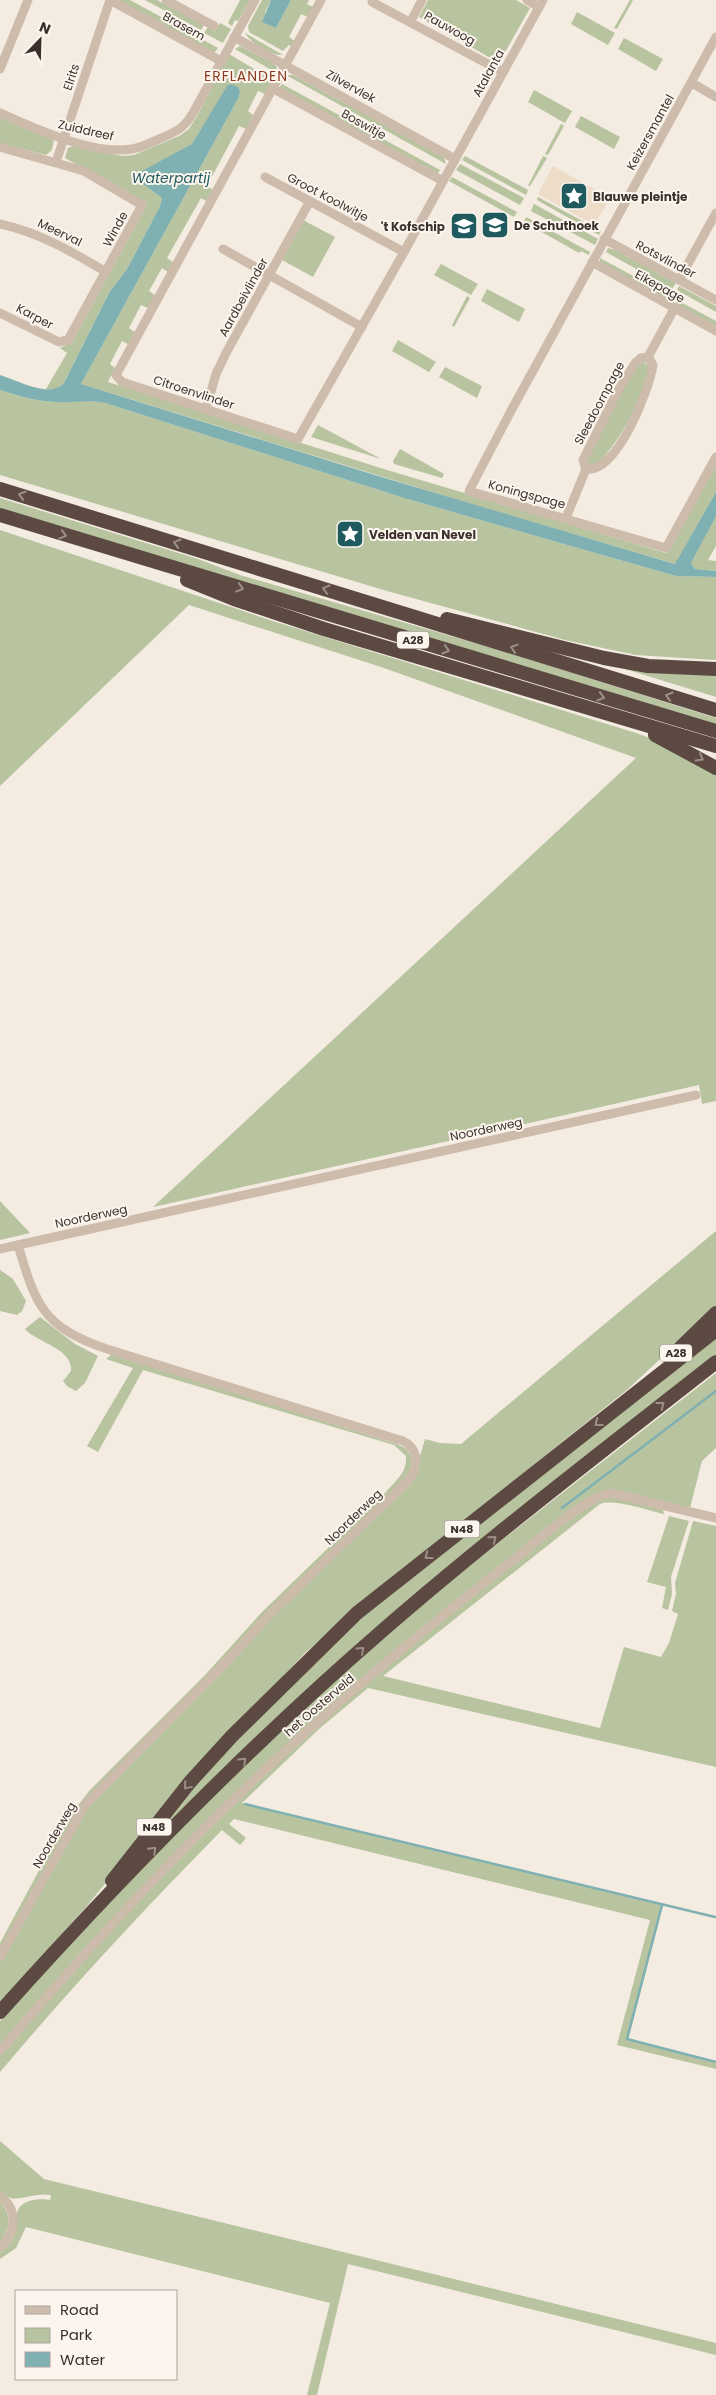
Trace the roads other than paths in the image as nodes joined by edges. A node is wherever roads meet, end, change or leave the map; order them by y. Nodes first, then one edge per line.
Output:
1 (28, 0) edge
2 (110, 0) edge
3 (166, 0) edge
4 (254, 0) edge
5 (321, 0) edge
6 (422, 0) edge
7 (527, 0) edge
8 (372, 2) dead end
9 (541, 3) edge
10 (411, 21) junction
11 (214, 26) dead end
12 (234, 37) junction
13 (716, 37) edge
14 (221, 60) junction
15 (285, 64) junction
16 (0, 69) edge
17 (503, 72) junction
18 (692, 83) junction
19 (272, 88) junction
20 (716, 97) edge
21 (0, 113) edge
22 (64, 139) junction
23 (0, 147) edge
24 (455, 159) junction
25 (56, 162) junction
26 (265, 177) dead end
27 (443, 181) junction
28 (310, 201) junction
29 (716, 213) edge
30 (0, 224) edge
31 (604, 239) junction
32 (223, 249) dead end
33 (404, 252) junction
34 (592, 262) junction
35 (106, 272) junction
36 (268, 275) junction
37 (679, 280) junction
38 (716, 300) edge
39 (674, 309) junction
40 (0, 313) edge
41 (362, 327) junction
42 (716, 331) edge
43 (58, 342) joint
44 (648, 357) junction
45 (206, 408) junction
46 (716, 457) edge
47 (586, 469) junction
48 (0, 489) edge
49 (0, 515) edge
50 (566, 518) junction
51 (109, 548) junction
52 (372, 603) junction
53 (716, 669) edge
54 (716, 710) edge
55 (626, 719) junction
56 (716, 731) edge
57 (716, 746) edge
58 (716, 768) edge
59 (696, 1095) dead end
60 (18, 1245) junction
61 (0, 1249) edge
62 (716, 1314) edge
63 (716, 1330) edge
64 (716, 1362) edge
65 (636, 1393) junction
66 (716, 1518) edge
67 (93, 1908) junction
68 (0, 1957) edge
69 (0, 2012) edge
70 (0, 2050) edge
71 (0, 2196) edge
72 (0, 2247) edge

1 - 16 street
2 - 14 street, Brasem
2 - 22 street, Elrits
3 - 11 street
4 - 12 street, Zuiddreef
5 - 15 street
6 - 10 street, Pauwoog
7 - 9 street
8 - 10 street, Pauwoog
9 - 17 street, Atalanta
10 - 17 street, Pauwoog
12 - 14 street, Zuiddreef
12 - 15 street, Zilvervlek
13 - 18 street, Keizersmantel
14 - 22 street, Zuiddreef
15 - 19 street, Citroenvlinder
15 - 24 street, Zilvervlek
17 - 24 street, Atalanta
18 - 20 street
18 - 31 street, Keizersmantel
19 - 27 street, Boswitje
19 - 45 street, Citroenvlinder
21 - 22 street, Zuiddreef
22 - 25 street, Elrits
23 - 25 street, Winde
24 - 27 street, Citroenvlinder
25 - 35 street, Winde
26 - 28 street, Groot Koolwitje
27 - 33 street, Citroenvlinder
28 - 33 street, Groot Koolwitje
28 - 36 street, Aardbeivlinder
29 - 37 street
30 - 35 street, Meerval
31 - 34 street, Koningspage
31 - 37 street, Rotsvlinder
32 - 36 street
33 - 41 street, Citroenvlinder
34 - 39 street, Eikepage
34 - 50 street, Koningspage
35 - 43 street, Winde
36 - 41 street
36 - 45 street, Aardbeivlinder
37 - 38 street, Rotsvlinder
39 - 42 street, Eikepage
39 - 44 street, Sleedoornpage
40 - 43 street, Karper
41 - 45 street, Citroenvlinder
44 - 47 street, Sleedoornpage
44 - 47 street
46 - 50 street, Koningspage
47 - 50 street, Sleedoornpage
52 -> 48 highway, A28
49 -> 51 highway, A28
51 - 55 highway, A28
51 -> 56 highway, A28
52 - 53 highway, A28
54 -> 52 highway, A28
55 - 57 highway, A28
55 -> 58 highway, A28
59 - 60 street, Noorderweg
60 - 61 street, Noorderweg
60 - 68 street, Noorderweg
62 - 65 highway, A28
63 - 65 highway, N48
67 -> 64 highway, N48
65 -> 67 highway, N48
66 - 70 street, het Oosterveld
67 - 69 highway, N48
71 - 72 street

